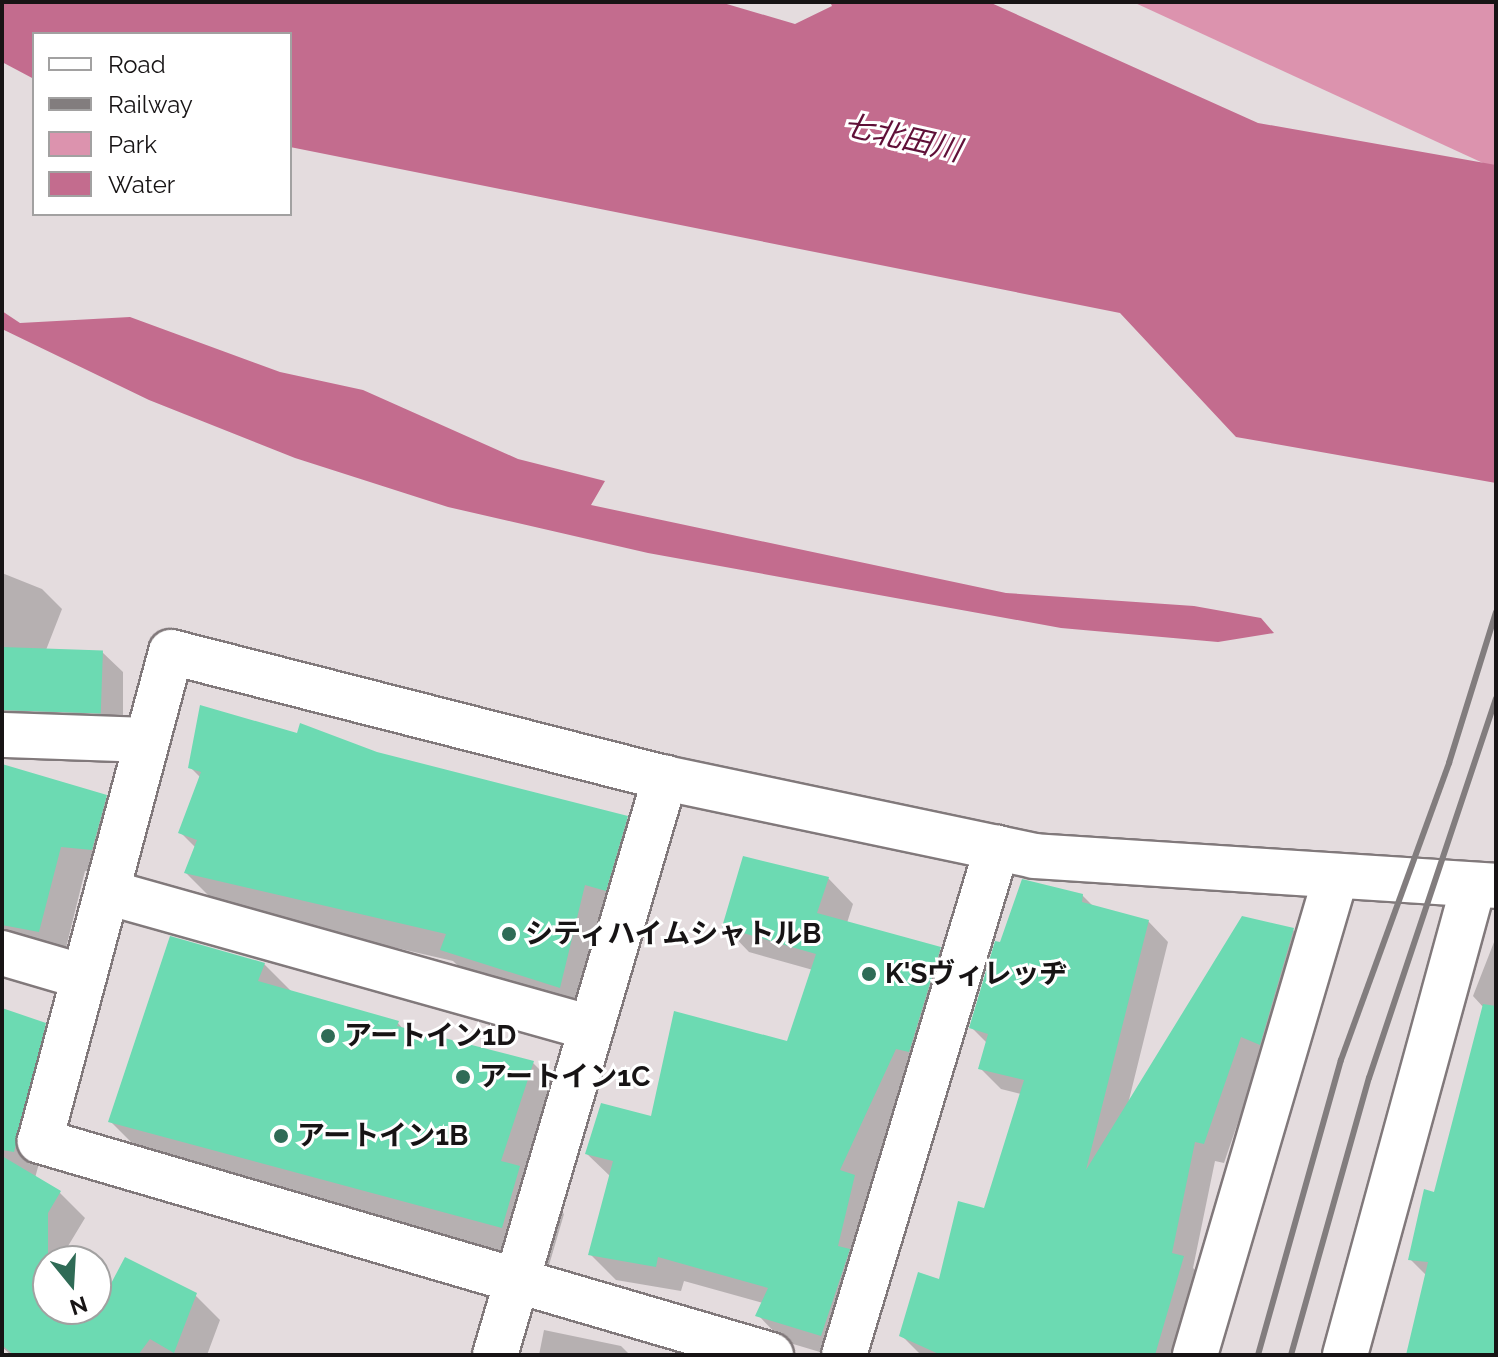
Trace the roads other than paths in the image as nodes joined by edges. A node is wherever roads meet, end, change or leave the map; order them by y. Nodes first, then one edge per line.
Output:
1 (2, 735) edge
2 (147, 740) junction
3 (665, 778) junction
4 (997, 848) junction
5 (1335, 879) junction
6 (1485, 886) edge
7 (107, 892) junction
8 (2, 953) edge
9 (84, 977) junction
10 (591, 1028) junction
11 (517, 1282) junction
12 (495, 1355) edge
13 (771, 1355) edge
14 (844, 1355) edge
15 (1195, 1355) edge
16 (1345, 1355) edge

1 - 2 street
2 - 3 street
2 - 7 street
3 - 4 street
3 - 10 street
4 - 5 street
4 - 14 street
5 - 6 street
5 - 15 street
6 - 16 street
7 - 9 street
7 - 10 street
8 - 9 street
9 - 11 street
10 - 11 street
11 - 12 street
11 - 13 street

